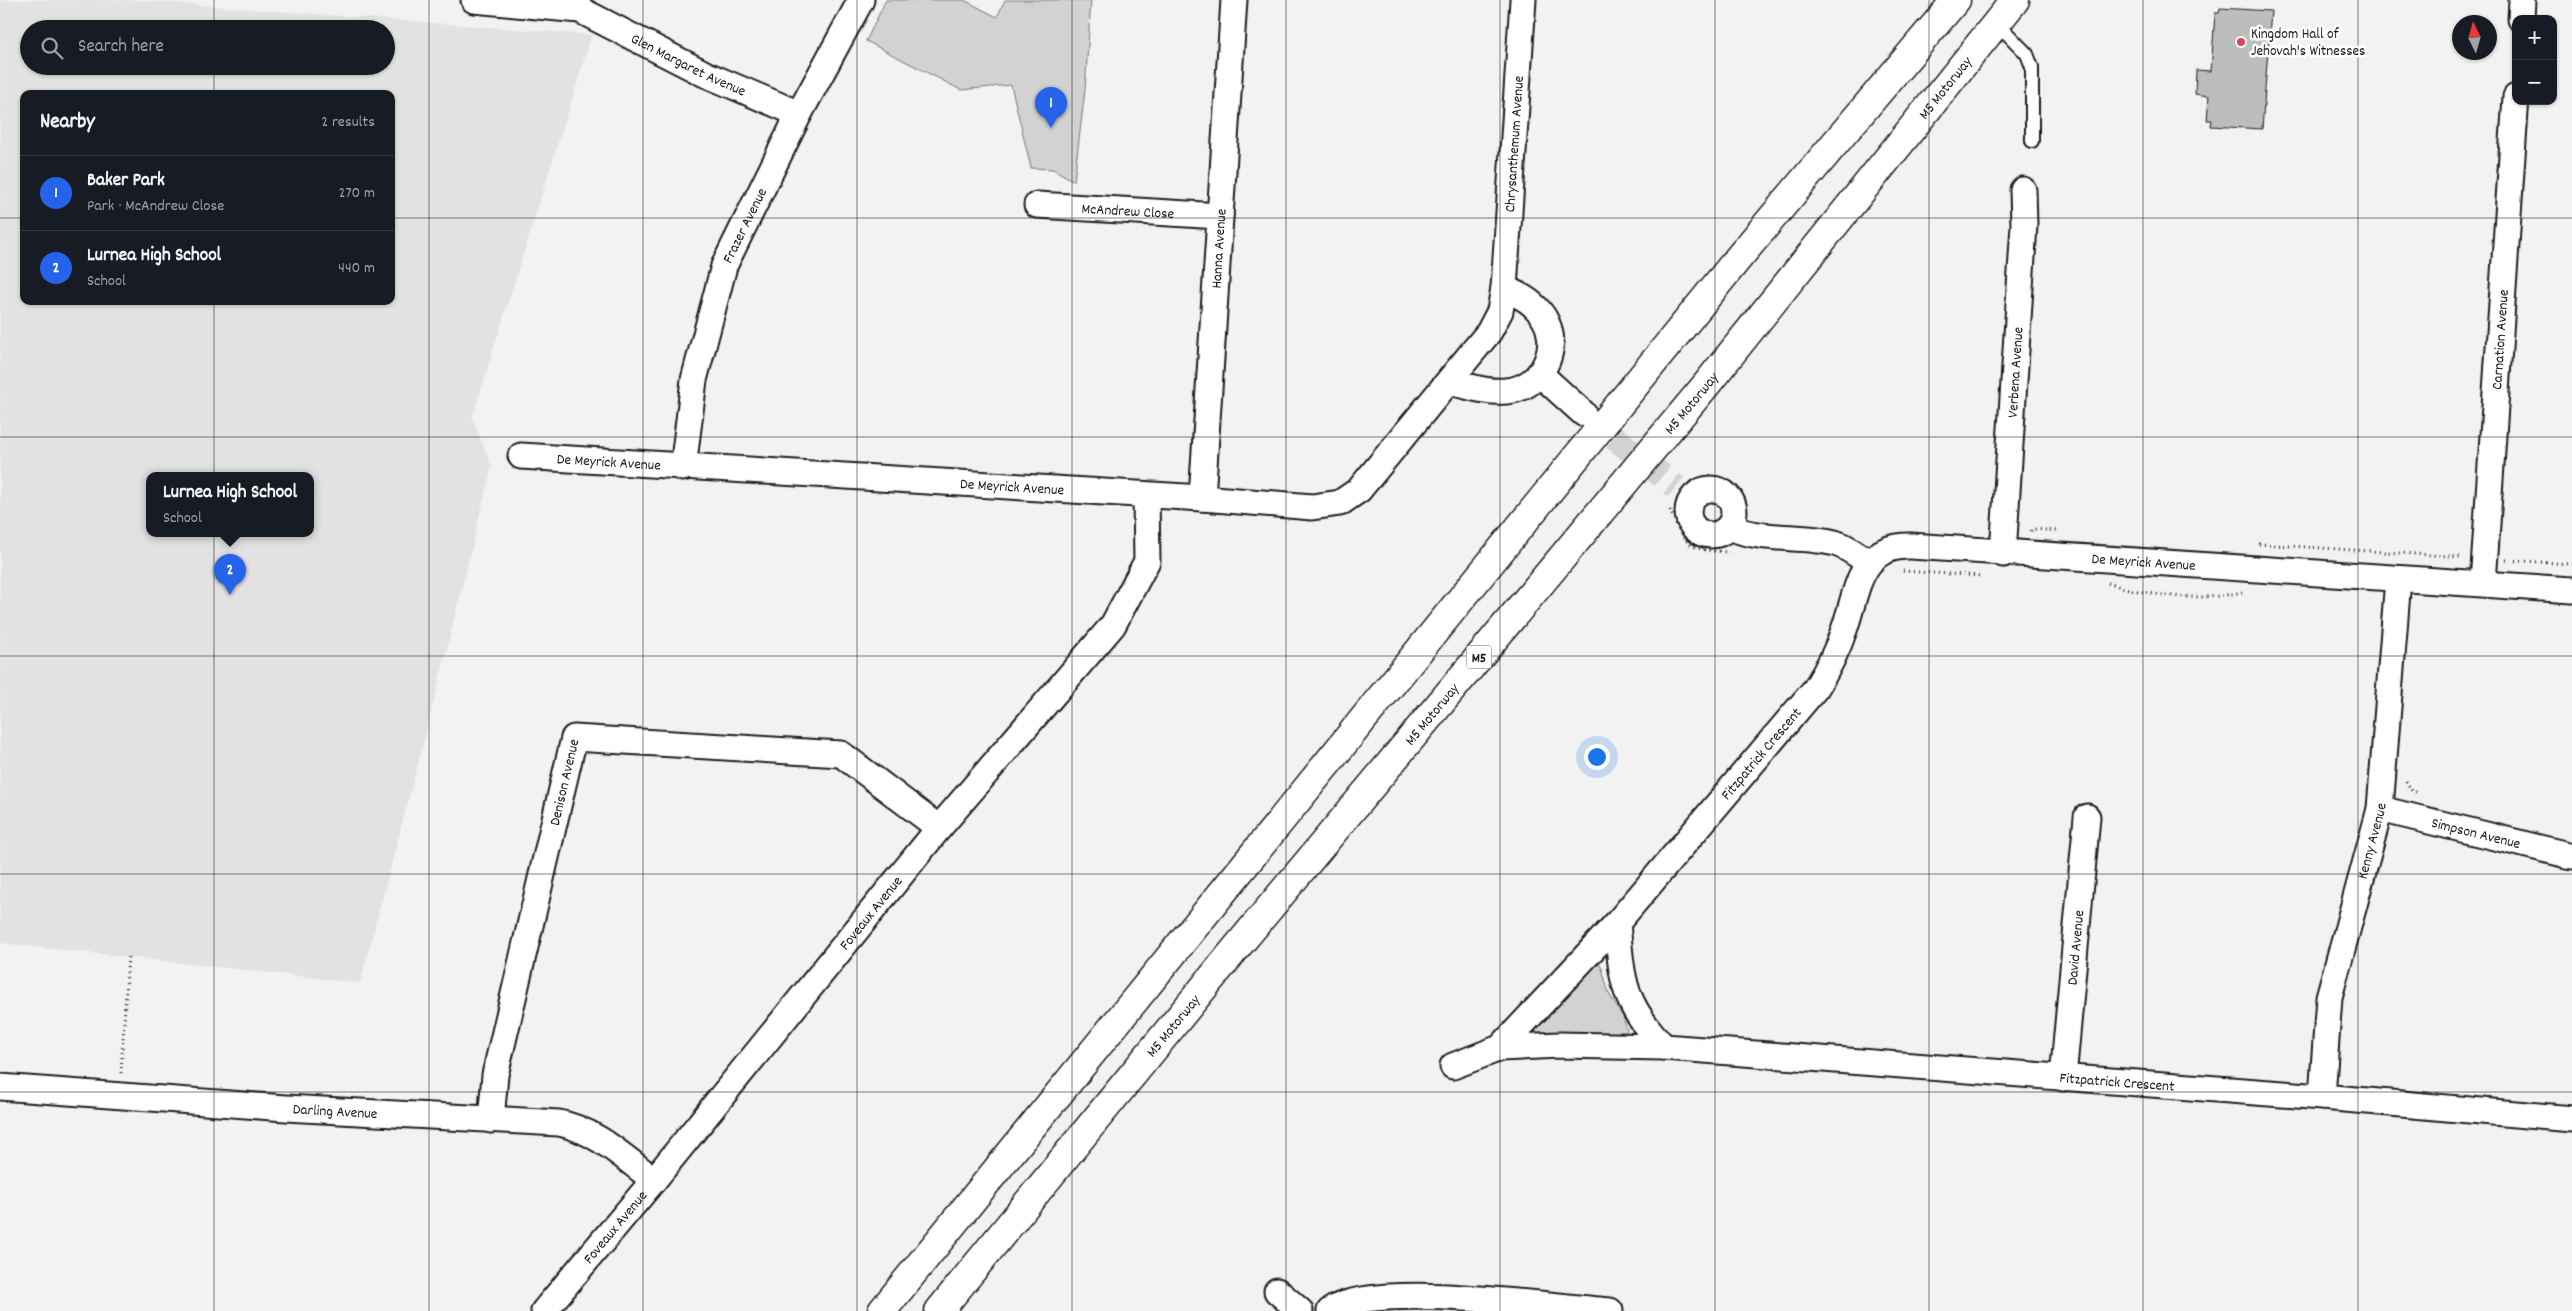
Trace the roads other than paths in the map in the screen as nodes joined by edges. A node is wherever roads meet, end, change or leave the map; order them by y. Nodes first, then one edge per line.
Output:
1 (474, 0) edge
2 (861, 0) edge
3 (1234, 0) edge
4 (1523, 0) edge
5 (1956, 0) edge
6 (2015, 0) edge
7 (2522, 0) edge
8 (581, 5) edge
9 (2521, 15) edge
10 (1996, 23) junction
11 (2515, 105) edge
12 (799, 114) junction
13 (2032, 141) dead end
14 (2023, 190) dead end
15 (1037, 205) dead end
16 (1220, 216) junction
17 (1504, 288) junction
18 (1489, 332) joint
19 (1540, 374) junction
20 (1450, 382) junction
21 (1583, 413) tunnel mouth
22 (521, 456) dead end
23 (683, 468) junction
24 (1146, 495) junction
25 (1202, 498) junction
26 (1729, 527) junction
27 (2003, 554) junction
28 (1868, 563) junction
29 (2398, 579) junction
30 (2483, 583) junction
31 (2572, 590) edge
32 (2380, 809) junction
33 (2087, 817) dead end
34 (938, 828) junction
35 (2572, 856) edge
36 (1617, 923) junction
37 (1664, 1047) junction
38 (1500, 1048) junction
39 (1453, 1066) dead end
40 (2063, 1078) junction
41 (0, 1087) edge
42 (2322, 1098) junction
43 (491, 1120) junction
44 (2572, 1120) edge
45 (654, 1180) junction
46 (1277, 1291) dead end
47 (544, 1311) edge
48 (882, 1311) edge
49 (939, 1311) edge
50 (1300, 1311) edge
51 (1330, 1311) edge
52 (1598, 1311) edge

1 - 8 street
2 - 12 street, Frazer Avenue
3 - 16 street, Hanna Avenue
4 - 17 street, Chrysanthemum Avenue
5 - 48 highway
6 - 10 highway, M5 Motorway / M5
7 - 9 street
8 - 12 street, Glen Margaret Avenue
10 - 13 lane
10 - 49 highway, M5 Motorway / M5
11 - 30 street, Carnation Avenue
12 - 23 street, Frazer Avenue
14 - 27 street, Verbena Avenue
15 - 16 street, McAndrew Close
16 - 25 street, Hanna Avenue
17 - 18 street, Chrysanthemum Avenue
17 - 19 street
18 - 20 street, De Meyrick Avenue
19 - 20 street
19 - 21 street
20 - 25 street, De Meyrick Avenue
22 - 23 street, De Meyrick Avenue
23 - 24 street, De Meyrick Avenue
24 - 25 street, De Meyrick Avenue
24 - 34 street, Foveaux Avenue
26 - 26 street
26 - 28 street
27 - 28 street, De Meyrick Avenue
27 - 29 street, De Meyrick Avenue
28 - 36 street, Fitzpatrick Crescent
29 - 30 street, De Meyrick Avenue
29 - 32 street, Kenny Avenue
30 - 31 street, De Meyrick Avenue
32 - 35 street, Simpson Avenue
32 - 42 street, Kenny Avenue
33 - 40 street, David Avenue
34 - 43 street, Denison Avenue
34 - 45 street, Foveaux Avenue
36 - 37 street
36 - 38 street, Fitzpatrick Crescent
37 - 38 street, Fitzpatrick Crescent
37 - 40 street, Fitzpatrick Crescent
38 - 39 street, Fitzpatrick Crescent
40 - 42 street, Fitzpatrick Crescent
41 - 43 street, Darling Avenue
42 - 44 street, Fitzpatrick Crescent
43 - 45 street, Darling Avenue
45 - 47 street, Foveaux Avenue
46 - 50 street
51 - 52 street

